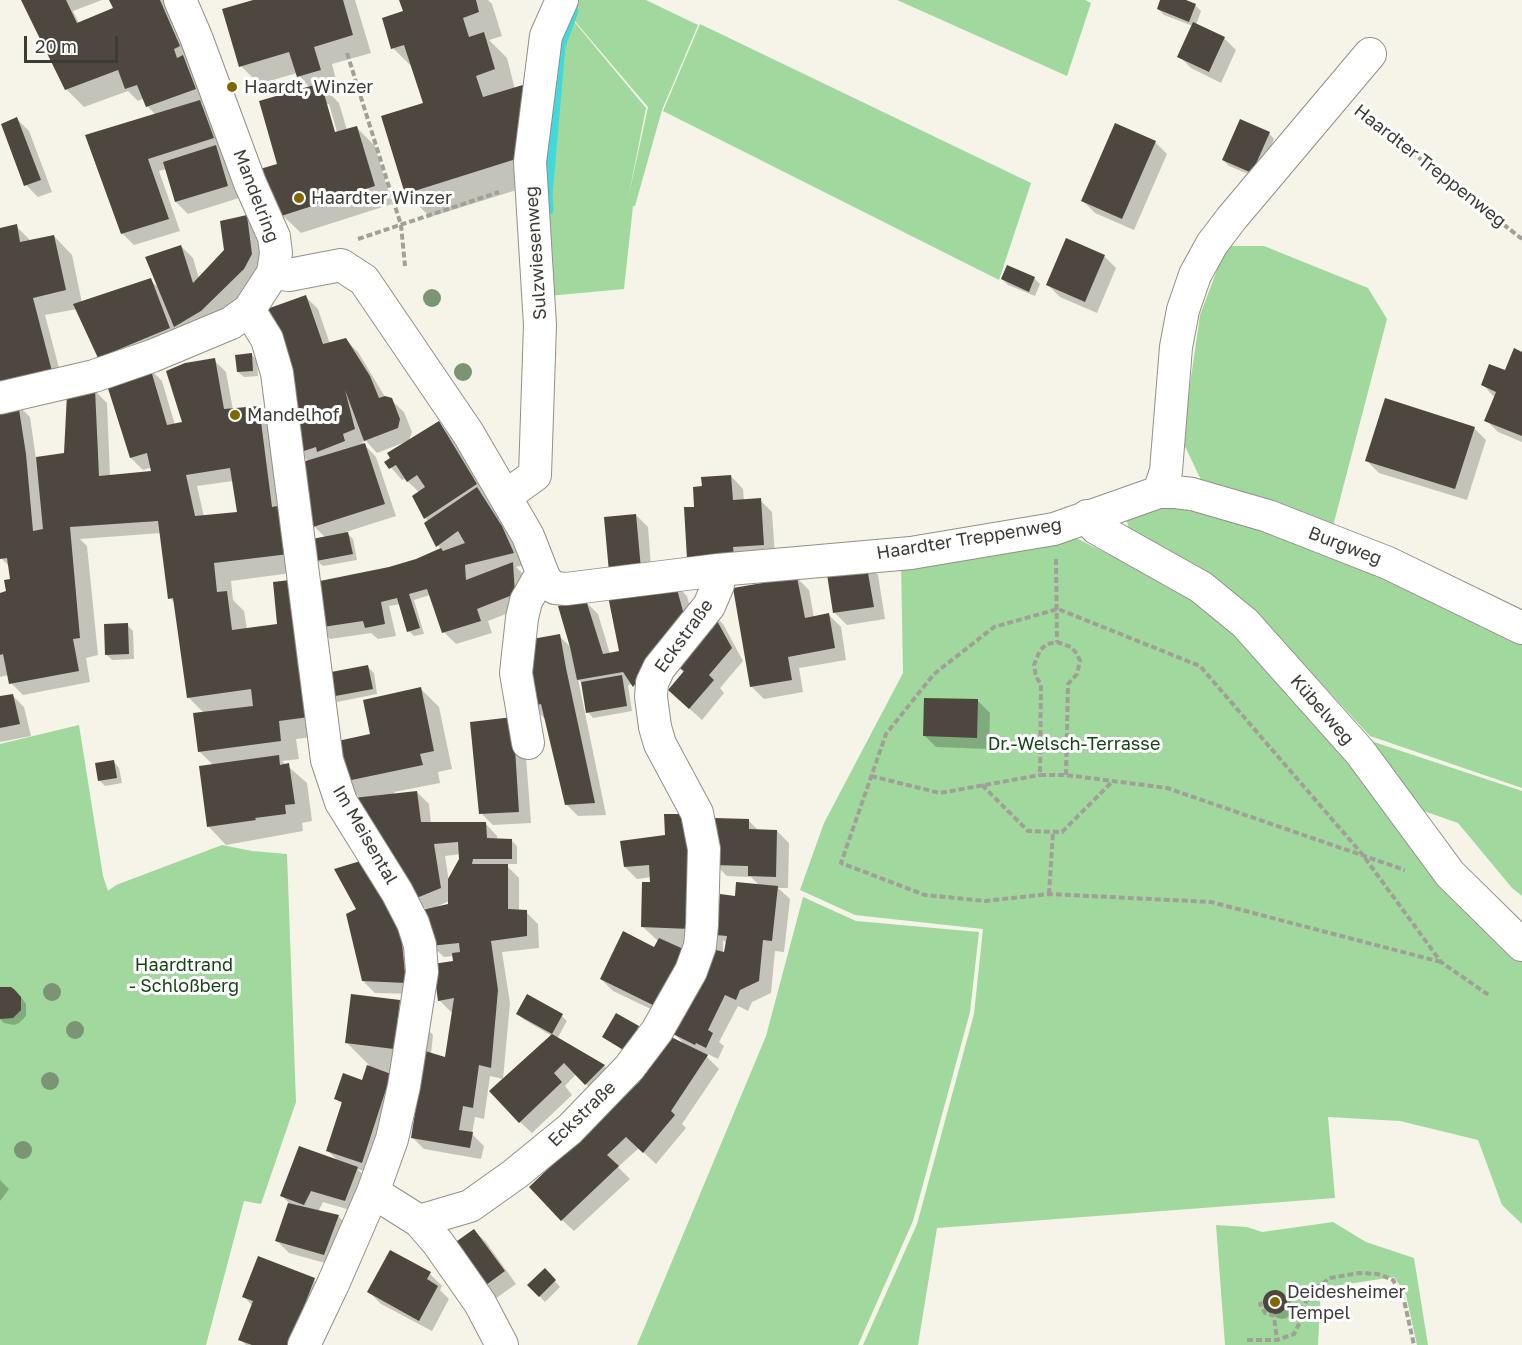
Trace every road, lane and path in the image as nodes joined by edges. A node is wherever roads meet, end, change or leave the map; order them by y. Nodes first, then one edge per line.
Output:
1 (180, 0) edge
2 (562, 0) edge
3 (347, 53) dead end
4 (1370, 54) dead end
5 (1338, 93) junction
6 (501, 191) dead end
7 (401, 225) junction
8 (1522, 239) edge
9 (341, 265) junction
10 (405, 266) dead end
11 (273, 273) junction
12 (249, 310) junction
13 (0, 398) edge
14 (1159, 492) junction
15 (506, 496) junction
16 (1087, 516) junction
17 (1056, 558) dead end
18 (718, 570) junction
19 (544, 577) junction
20 (1058, 609) junction
21 (1522, 628) edge
22 (1058, 642) junction
23 (528, 743) dead end
24 (1040, 775) junction
25 (1066, 775) junction
26 (871, 776) junction
27 (1113, 781) junction
28 (982, 785) junction
29 (1053, 832) junction
30 (1362, 854) junction
31 (1049, 894) junction
32 (1522, 945) edge
33 (1441, 962) junction
34 (1490, 996) dead end
35 (373, 1192) junction
36 (419, 1221) junction
37 (1263, 1303) dead end
38 (1247, 1340) dead end
39 (1277, 1340) junction
40 (304, 1345) edge
41 (502, 1345) edge
42 (1414, 1345) edge

1 - 11 street, Mandelring
2 - 15 street, Sulzwiesenweg
3 - 7 path
4 - 5 street, Haardter Treppenweg
5 - 8 path, Haardter Treppenweg
5 - 14 street, Haardter Treppenweg
6 - 7 path
7 - 9 path
7 - 10 path
9 - 11 street
9 - 15 street
11 - 12 street, Mandelring
12 - 13 street, Mandelring
12 - 35 street, Im Meisental
14 - 16 street, Haardter Treppenweg
14 - 21 street, Burgweg
15 - 19 street
16 - 18 street, Haardter Treppenweg
16 - 32 street, Kübelweg
17 - 20 path
18 - 19 street, Eckstraße
18 - 36 street, Eckstraße
19 - 23 street
20 - 22 path
20 - 26 path
20 - 30 path
22 - 24 path
22 - 25 path
24 - 25 path
24 - 28 path
25 - 27 path
26 - 28 path
26 - 31 path
27 - 29 path
27 - 30 path
28 - 29 path
29 - 31 path
30 - 33 path
31 - 33 path
33 - 34 path
35 - 36 street
35 - 40 street, Im Meisental
36 - 41 street
37 - 39 path
38 - 39 path
39 - 42 path

